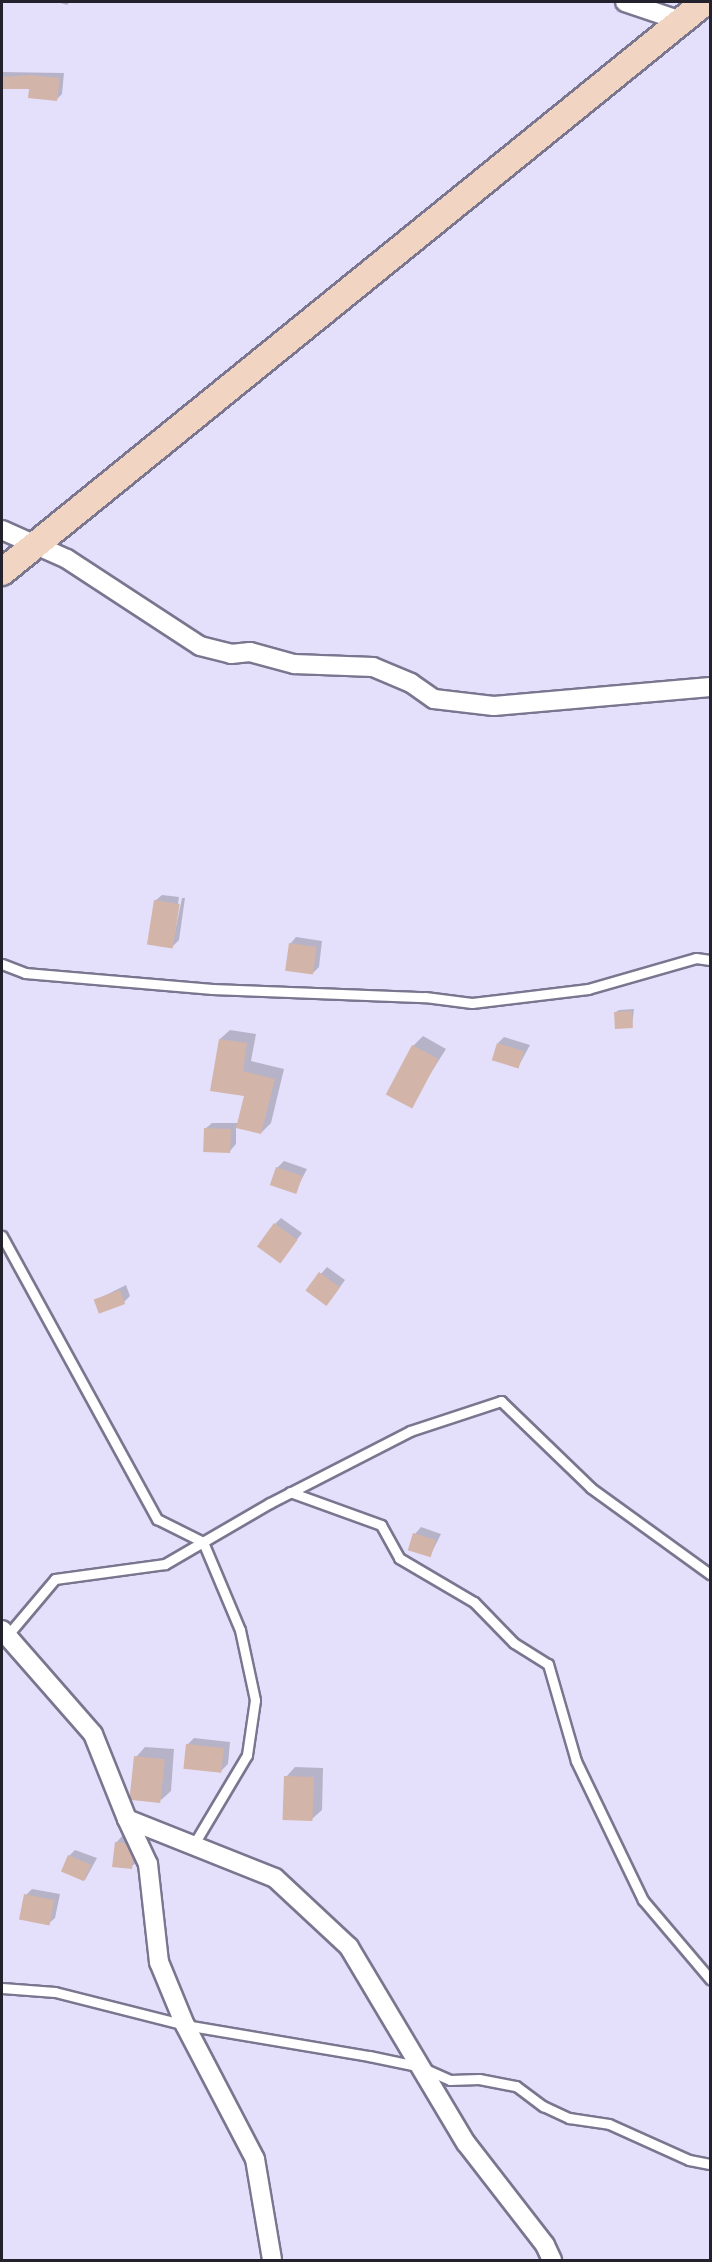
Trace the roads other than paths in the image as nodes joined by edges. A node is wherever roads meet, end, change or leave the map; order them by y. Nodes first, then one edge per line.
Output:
1 (624, 2) edge
2 (705, 2) edge
3 (684, 22) junction
4 (2, 530) edge
5 (35, 546) junction
6 (2, 572) edge
7 (711, 687) edge
8 (711, 960) edge
9 (2, 964) edge
10 (2, 1236) edge
11 (290, 1492) junction
12 (203, 1542) junction
13 (711, 1574) edge
14 (3, 1635) edge
15 (127, 1819) junction
16 (194, 1844) junction
17 (711, 1979) edge
18 (2, 1988) edge
19 (185, 2025) junction
20 (421, 2067) junction
21 (711, 2164) edge
22 (272, 2260) edge
23 (552, 2260) edge

1 - 3 street
2 - 3 street
3 - 5 street
4 - 5 street
5 - 6 street
5 - 7 street
8 - 9 lane
10 - 12 lane
11 - 12 lane
11 - 13 lane
11 - 17 lane
12 - 14 lane
12 - 16 lane
14 - 15 street
15 - 16 street
15 - 19 street
16 - 20 street
18 - 19 lane
19 - 20 lane
19 - 22 street
20 - 21 lane
20 - 23 street

